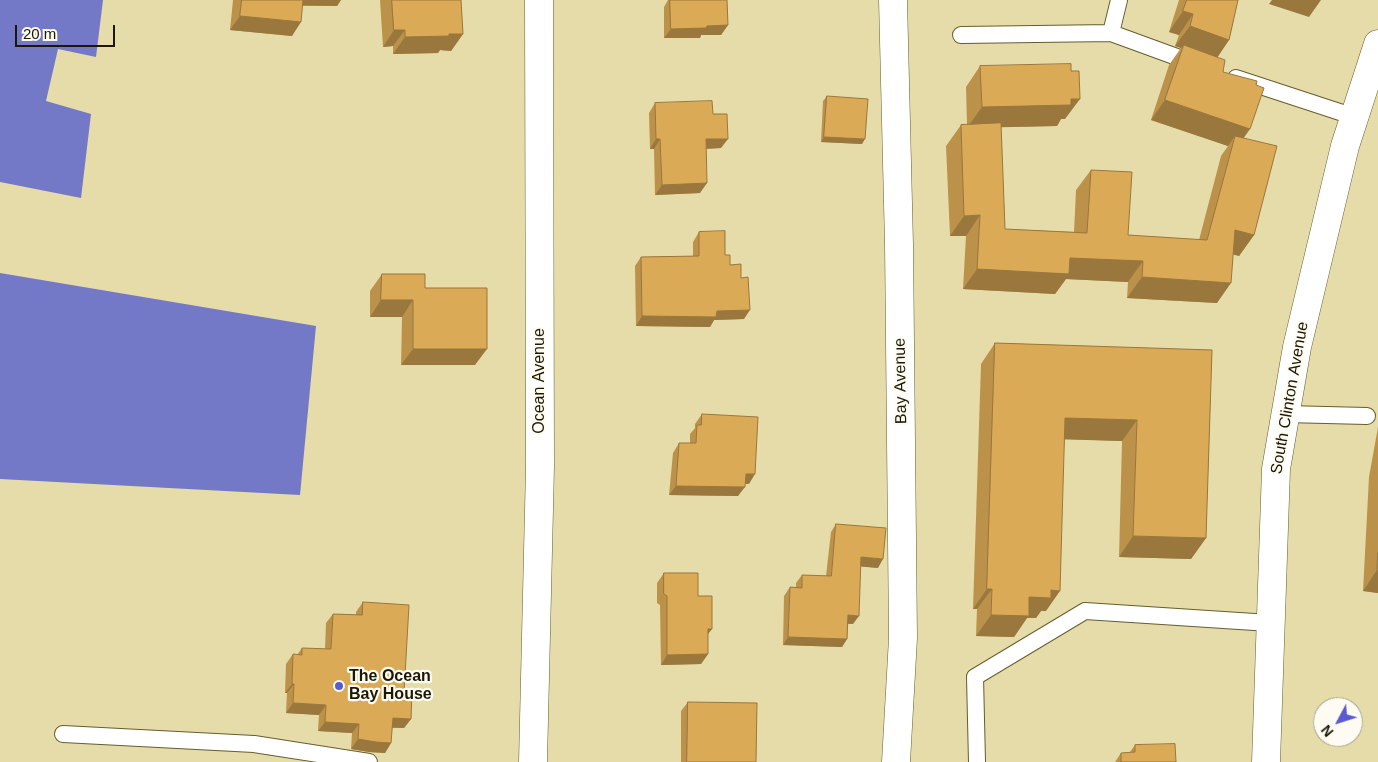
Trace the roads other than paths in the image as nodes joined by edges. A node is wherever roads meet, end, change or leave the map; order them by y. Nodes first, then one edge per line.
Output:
1 (539, 0) edge
2 (893, 0) edge
3 (1119, 0) edge
4 (1111, 34) junction
5 (961, 35) dead end
6 (1378, 44) edge
7 (1355, 117) junction
8 (1285, 414) junction
9 (1367, 416) dead end
10 (1270, 623) junction
11 (63, 734) dead end
12 (369, 762) edge
13 (533, 762) edge
14 (896, 762) edge
15 (977, 762) edge
16 (1266, 762) edge

1 - 13 street, Ocean Avenue
2 - 14 street, Bay Avenue
3 - 4 lane
4 - 5 lane
4 - 7 lane
6 - 7 street, South Clinton Avenue
7 - 8 street, South Clinton Avenue
8 - 9 lane
8 - 10 street, South Clinton Avenue
10 - 15 lane
10 - 16 street, South Clinton Avenue
11 - 12 lane

